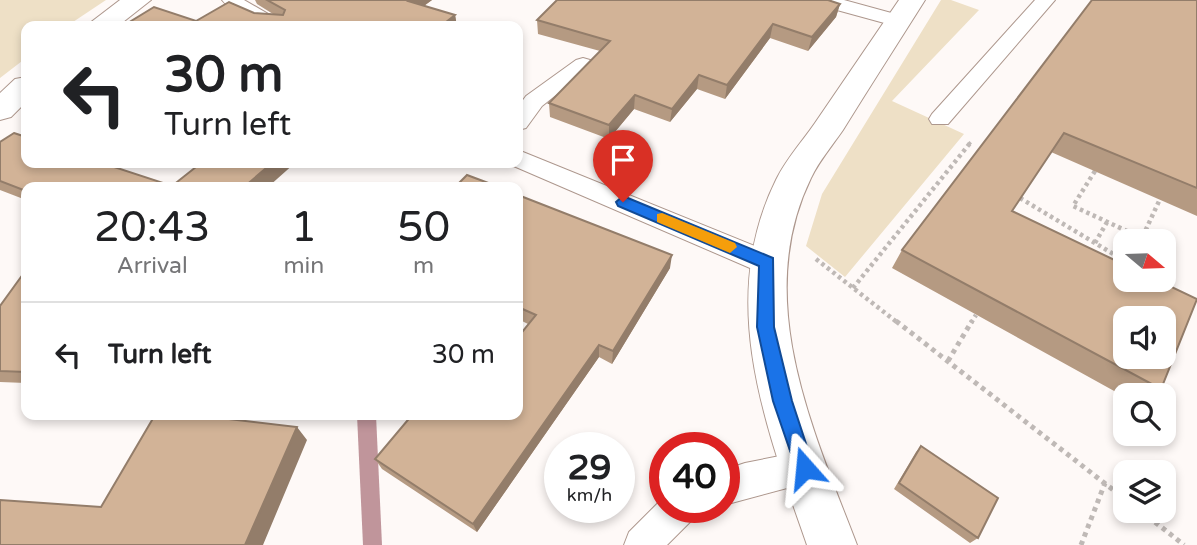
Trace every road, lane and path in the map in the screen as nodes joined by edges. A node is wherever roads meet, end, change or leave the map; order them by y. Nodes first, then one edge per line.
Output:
1 (138, 0) edge
2 (232, 0) edge
3 (822, 0) edge
4 (1045, 0) edge
5 (905, 10) edge
6 (107, 21) edge
7 (268, 21) edge
8 (583, 64) edge
9 (21, 91) edge
10 (0, 110) edge
11 (523, 116) edge
12 (940, 119) dead end
13 (523, 160) edge
14 (1095, 171) edge
15 (1020, 198) edge
16 (1160, 200) edge
17 (1107, 222) junction
18 (775, 227) junction
19 (1095, 243) junction
20 (1113, 254) edge
21 (767, 262) junction
22 (976, 315) edge
23 (948, 361) junction
24 (805, 468) junction
25 (740, 484) edge
26 (1105, 484) junction
27 (1113, 490) edge
28 (663, 523) edge
29 (1156, 523) edge
30 (642, 545) edge
31 (832, 545) edge
32 (1081, 545) edge
33 (1184, 545) edge

1 - 6 street
2 - 7 lane
3 - 5 lane
4 - 12 lane
5 - 18 street
8 - 11 lane
9 - 10 street
13 - 21 lane
14 - 17 path
15 - 19 path
16 - 17 path
17 - 19 path
18 - 21 street
18 - 23 path
19 - 20 path
21 - 24 street
22 - 23 path
23 - 26 path
24 - 25 lane
24 - 31 street
26 - 27 path
26 - 32 path
28 - 30 lane
29 - 33 path

